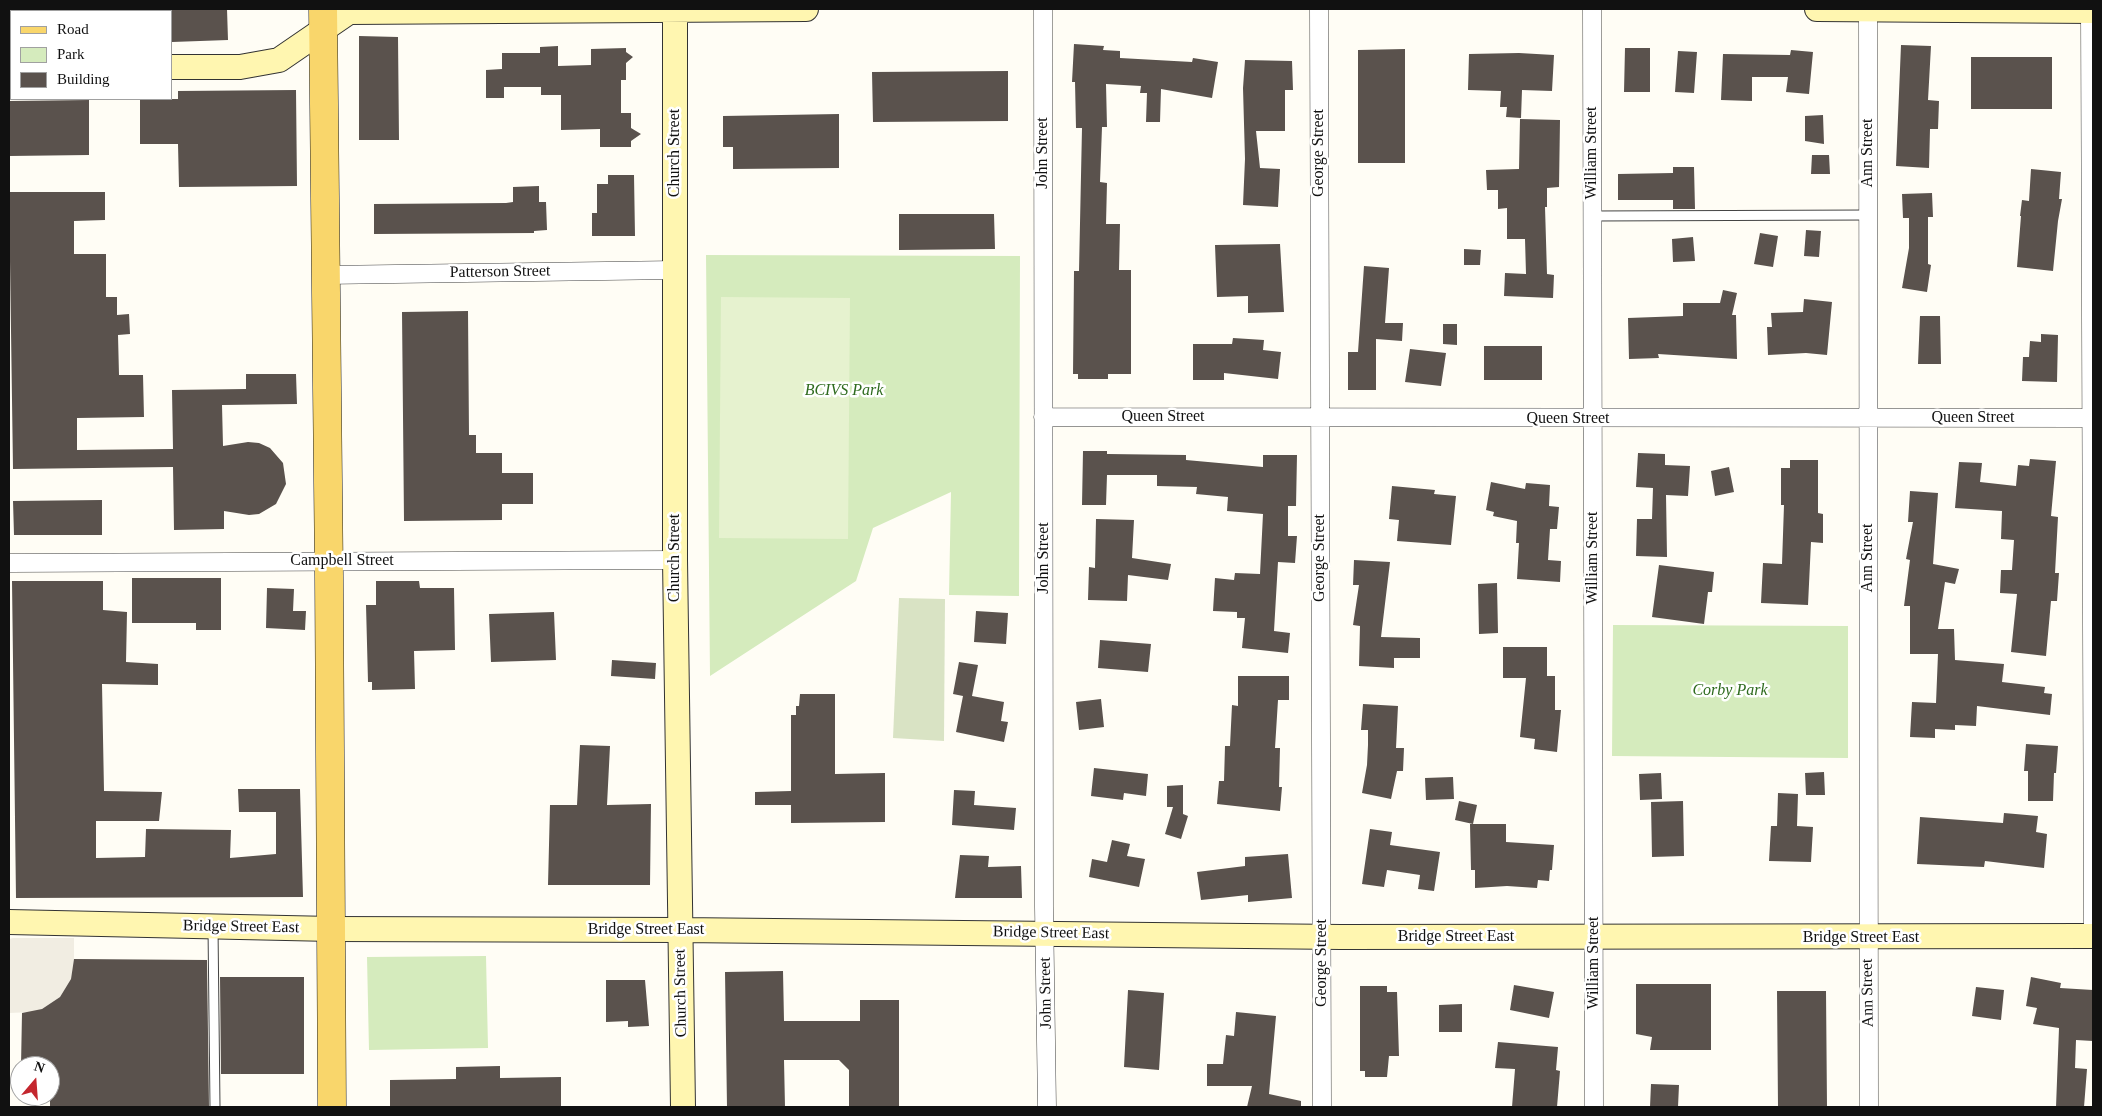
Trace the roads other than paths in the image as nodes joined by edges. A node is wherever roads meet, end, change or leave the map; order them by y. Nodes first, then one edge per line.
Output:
1 (675, 9) edge
2 (806, 9) edge
3 (1043, 9) edge
4 (1319, 9) edge
5 (1592, 9) edge
6 (1817, 9) edge
7 (1868, 9) edge
8 (2091, 10) edge
9 (323, 18) edge
10 (172, 67) edge
11 (1868, 215) junction
12 (1592, 216) junction
13 (675, 270) junction
14 (326, 275) junction
15 (1043, 417) junction
16 (1319, 418) junction
17 (1868, 418) junction
18 (2092, 418) edge
19 (1593, 419) junction
20 (329, 560) junction
21 (675, 560) junction
22 (9, 563) edge
23 (9, 922) edge
24 (214, 926) junction
25 (332, 929) junction
26 (680, 930) junction
27 (2093, 930) edge
28 (1045, 933) junction
29 (2093, 936) edge
30 (1322, 937) junction
31 (1594, 937) junction
32 (1868, 938) junction
33 (215, 1107) edge
34 (332, 1107) edge
35 (683, 1107) edge
36 (1047, 1107) edge
37 (1322, 1107) edge
38 (1594, 1107) edge
39 (1869, 1107) edge

1 - 2 street
1 - 9 street
1 - 13 street, Church Street
3 - 15 street, John Street
4 - 16 street, George Street
5 - 12 street, William Street
6 - 7 street
7 - 8 street
7 - 11 street, Ann Street
8 - 18 street
9 - 10 street
9 - 14 main road
11 - 12 lane
11 - 17 street, Ann Street
12 - 19 street, William Street
13 - 14 street, Patterson Street
13 - 21 street, Church Street
14 - 20 main road
15 - 16 street, Queen Street
15 - 28 street, John Street
16 - 19 street, Queen Street
16 - 30 street, George Street
17 - 18 street, Queen Street
17 - 19 street, Queen Street
17 - 32 street, Ann Street
18 - 27 street
19 - 31 street, William Street
20 - 21 street, Campbell Street
20 - 22 street, Campbell Street
20 - 25 main road
21 - 26 street, Church Street
23 - 24 street, Bridge Street East
24 - 25 street, Bridge Street East
24 - 33 lane
25 - 26 street, Bridge Street East
25 - 34 main road
26 - 28 street, Bridge Street East
26 - 35 street, Church Street
28 - 30 street, Bridge Street East
28 - 36 street, John Street
29 - 32 street, Bridge Street East
30 - 31 street, Bridge Street East
30 - 37 street, George Street
31 - 32 street, Bridge Street East
31 - 38 street, William Street
32 - 39 street, Ann Street

